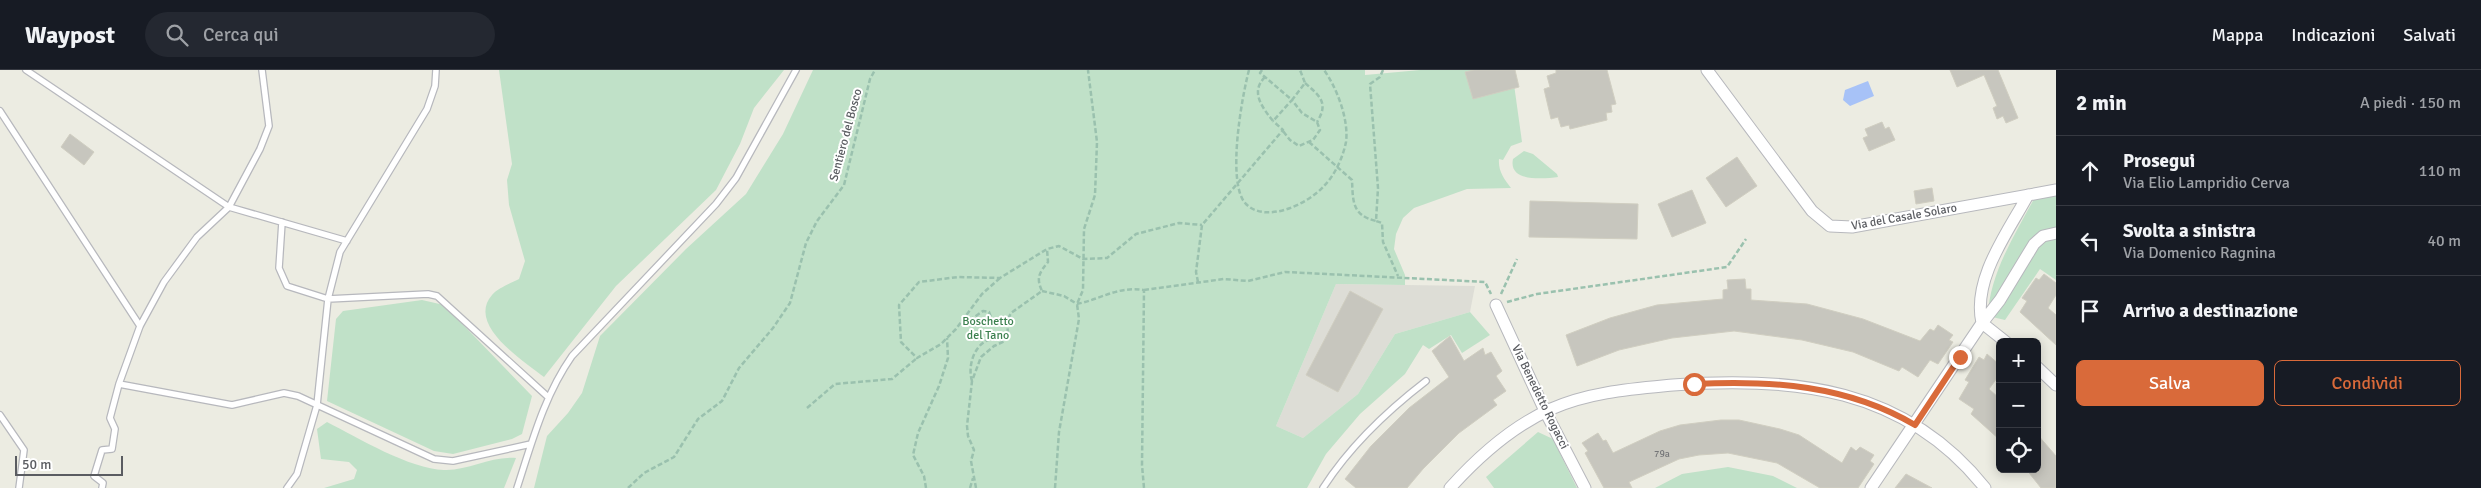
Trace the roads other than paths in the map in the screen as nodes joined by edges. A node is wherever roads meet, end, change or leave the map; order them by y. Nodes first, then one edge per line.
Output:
1 (26, 70) edge
2 (262, 70) edge
3 (436, 70) edge
4 (796, 70) edge
5 (1707, 70) edge
6 (0, 111) edge
7 (2056, 190) edge
8 (2028, 195) junction
9 (229, 207) junction
10 (282, 222) junction
11 (2056, 233) edge
12 (347, 241) junction
13 (328, 299) junction
14 (1496, 304) road end
15 (1982, 323) junction
16 (140, 326) junction
17 (2001, 338) edge
18 (2041, 371) edge
19 (1426, 381) dead end
20 (119, 384) junction
21 (2056, 385) edge
22 (547, 396) junction
23 (317, 405) junction
24 (1545, 411) junction
25 (0, 415) edge
26 (1915, 425) junction
27 (531, 444) junction
28 (19, 488) edge
29 (102, 488) edge
30 (287, 488) edge
31 (517, 488) edge
32 (1323, 488) edge
33 (1450, 488) edge
34 (1585, 488) edge
35 (1872, 488) edge
36 (1985, 488) edge

1 - 9 lane
2 - 9 lane
3 - 12 lane
4 - 22 lane
5 - 8 street, Via del Casale Solaro
6 - 16 lane
7 - 8 street, Via del Casale Solaro
8 - 15 street
9 - 10 lane
9 - 16 lane
10 - 12 lane
10 - 13 lane
11 - 15 street
12 - 13 lane
13 - 22 lane
13 - 23 lane
14 - 24 street, Via Benedetto Rogacci
15 - 17 street
15 - 26 street
16 - 20 lane
18 - 21 street
19 - 32 lane
20 - 23 lane
20 - 29 lane
22 - 27 lane
23 - 27 lane
23 - 30 lane
24 - 26 street
24 - 33 street
24 - 34 street, Via Benedetto Rogacci
25 - 28 lane
26 - 35 street
26 - 36 street
27 - 31 lane

